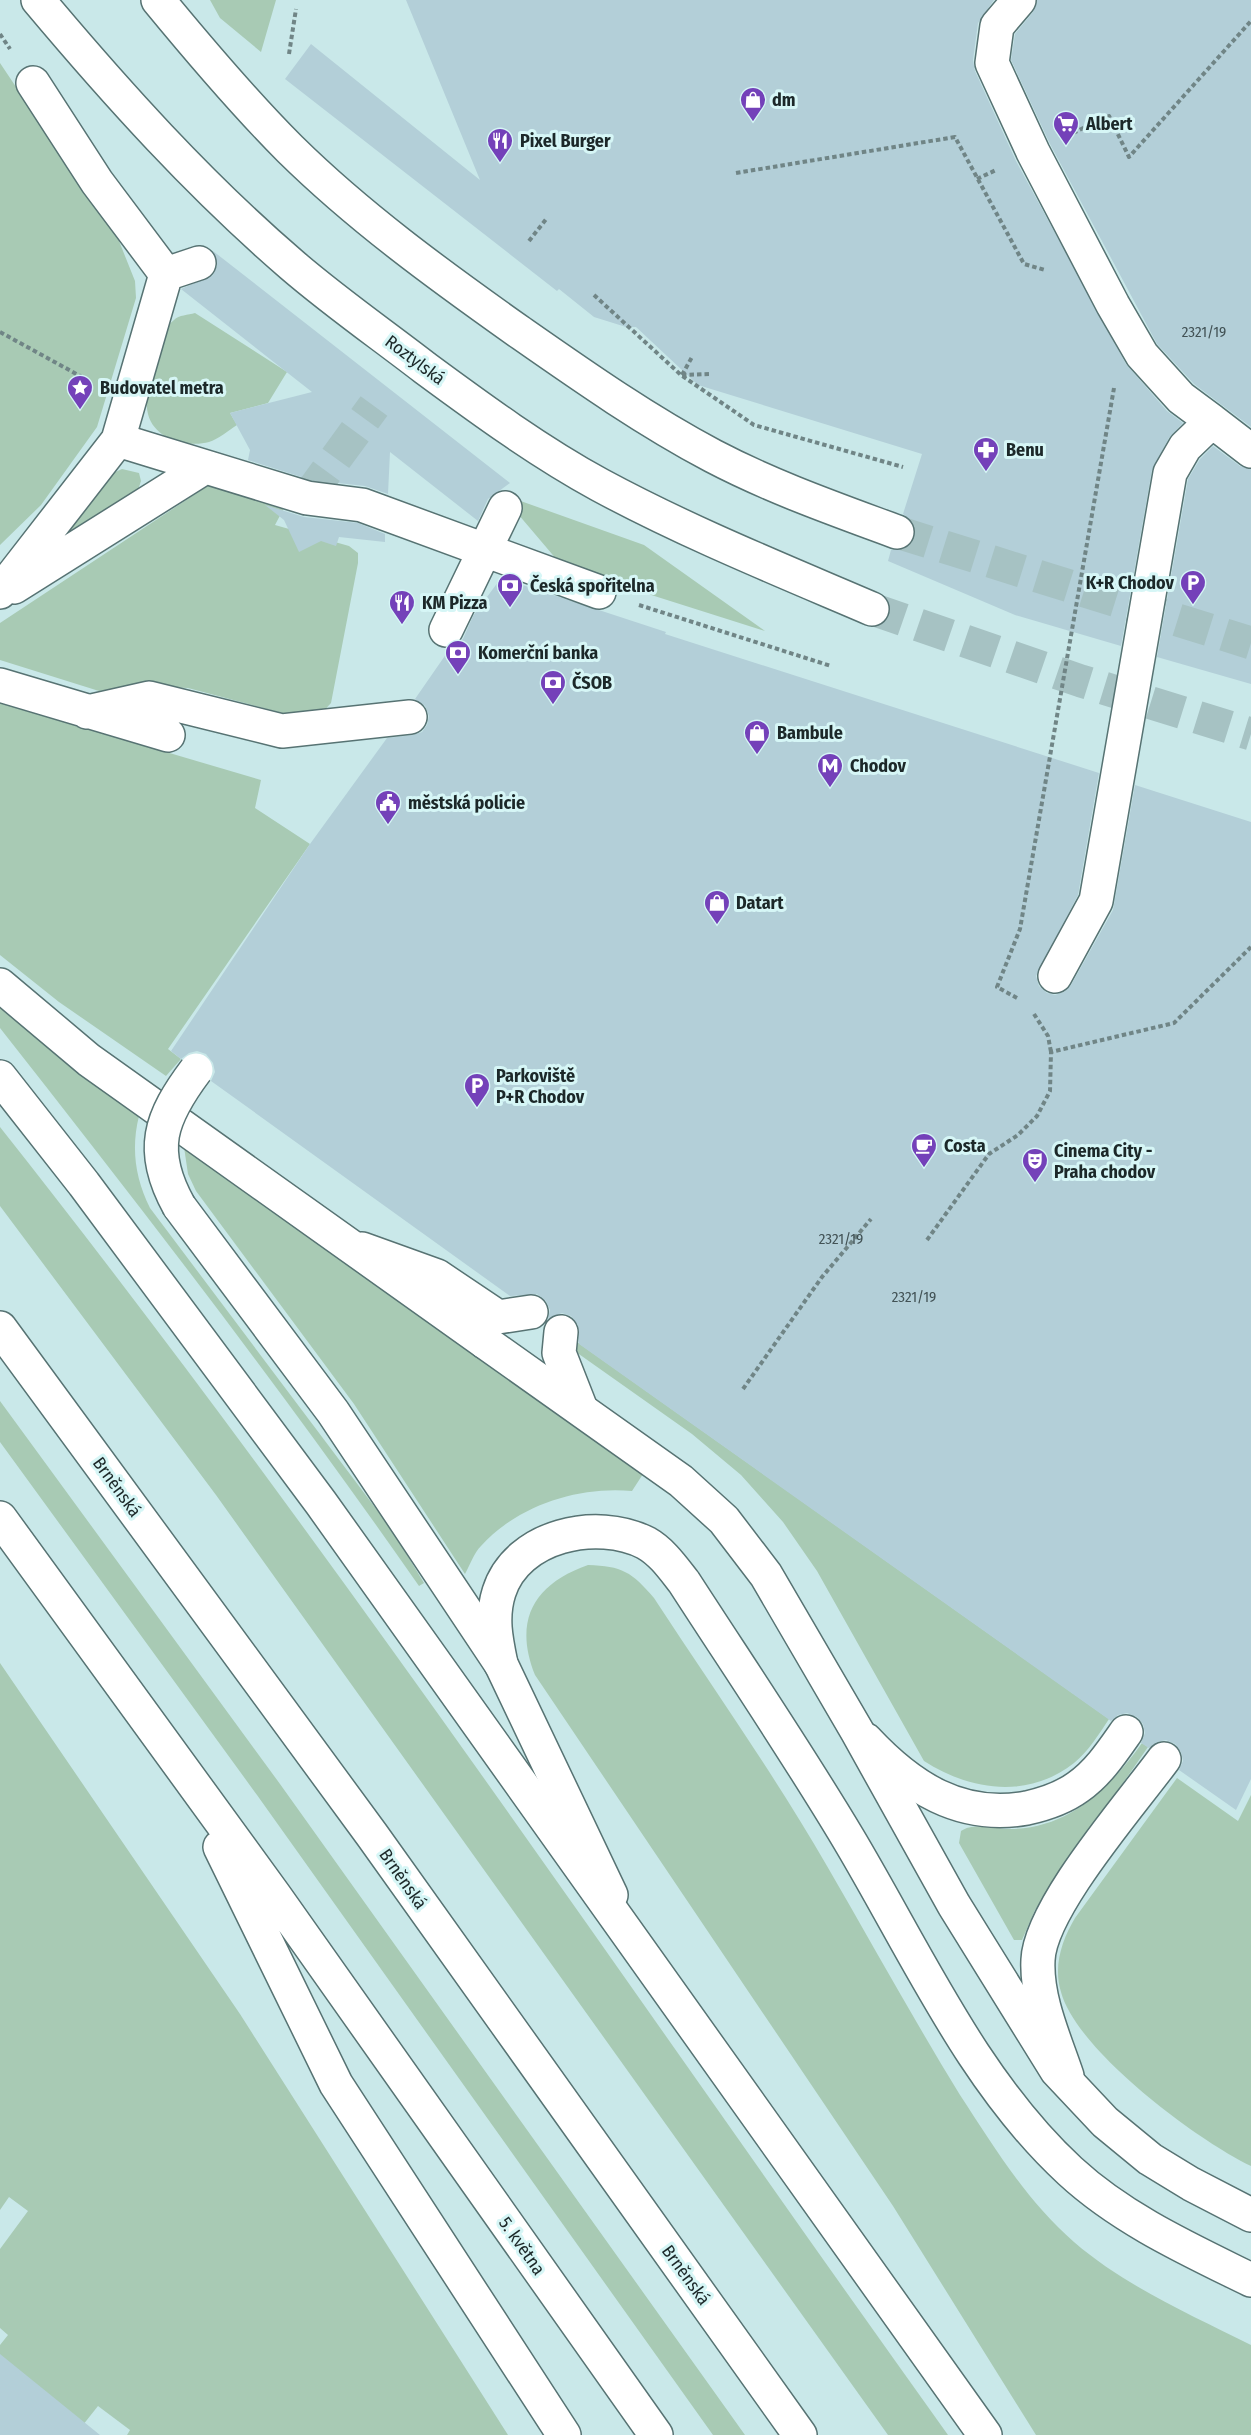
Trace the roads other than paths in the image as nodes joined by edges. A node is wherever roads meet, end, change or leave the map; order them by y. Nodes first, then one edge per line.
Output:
1 (38, 0) edge
2 (158, 0) edge
3 (1018, 0) edge
4 (33, 83) dead end
5 (199, 263) dead end
6 (166, 274) junction
7 (1212, 421) junction
8 (118, 440) junction
9 (1251, 450) edge
10 (205, 467) junction
11 (505, 508) dead end
12 (897, 532) tunnel mouth
13 (484, 550) junction
14 (599, 592) road end
15 (0, 594) edge
16 (872, 609) tunnel mouth
17 (446, 630) dead end
18 (0, 685) edge
19 (87, 712) junction
20 (410, 717) dead end
21 (168, 735) dead end
22 (1056, 976) dead end
23 (0, 985) edge
24 (196, 1070) dead end
25 (0, 1077) edge
26 (348, 1244) junction
27 (531, 1312) dead end
28 (0, 1328) edge
29 (561, 1332) dead end
30 (581, 1409) junction
31 (0, 1518) edge
32 (501, 1664) junction
33 (857, 1731) junction
34 (1126, 1732) dead end
35 (1164, 1759) dead end
36 (181, 1768) junction
37 (631, 1937) junction
38 (1072, 2089) junction
39 (1251, 2215) edge
40 (1251, 2280) edge
41 (564, 2435) edge
42 (656, 2435) edge
43 (800, 2435) edge
44 (985, 2435) edge

1 - 16 main road, Roztylská
2 - 12 main road
3 - 7 main road
4 - 6 main road
5 - 6 main road
6 - 8 main road
7 - 9 main road
7 - 22 main road
8 - 10 main road
8 - 15 main road
10 - 13 main road
10 - 15 main road
11 - 13 main road
13 - 14 main road
13 - 17 main road
18 - 19 main road
19 - 20 main road
19 - 21 main road
23 - 26 main road
24 - 32 main road, bridge
25 - 37 main road
26 - 27 main road
26 - 30 main road
28 - 43 main road, Brněnská
29 - 30 main road
30 - 33 main road
31 - 36 main road
32 - 37 main road
32 - 40 main road
33 - 34 main road
33 - 38 main road
35 - 38 main road
36 - 41 main road
36 - 42 main road, 5. května
37 - 44 main road
38 - 39 main road

